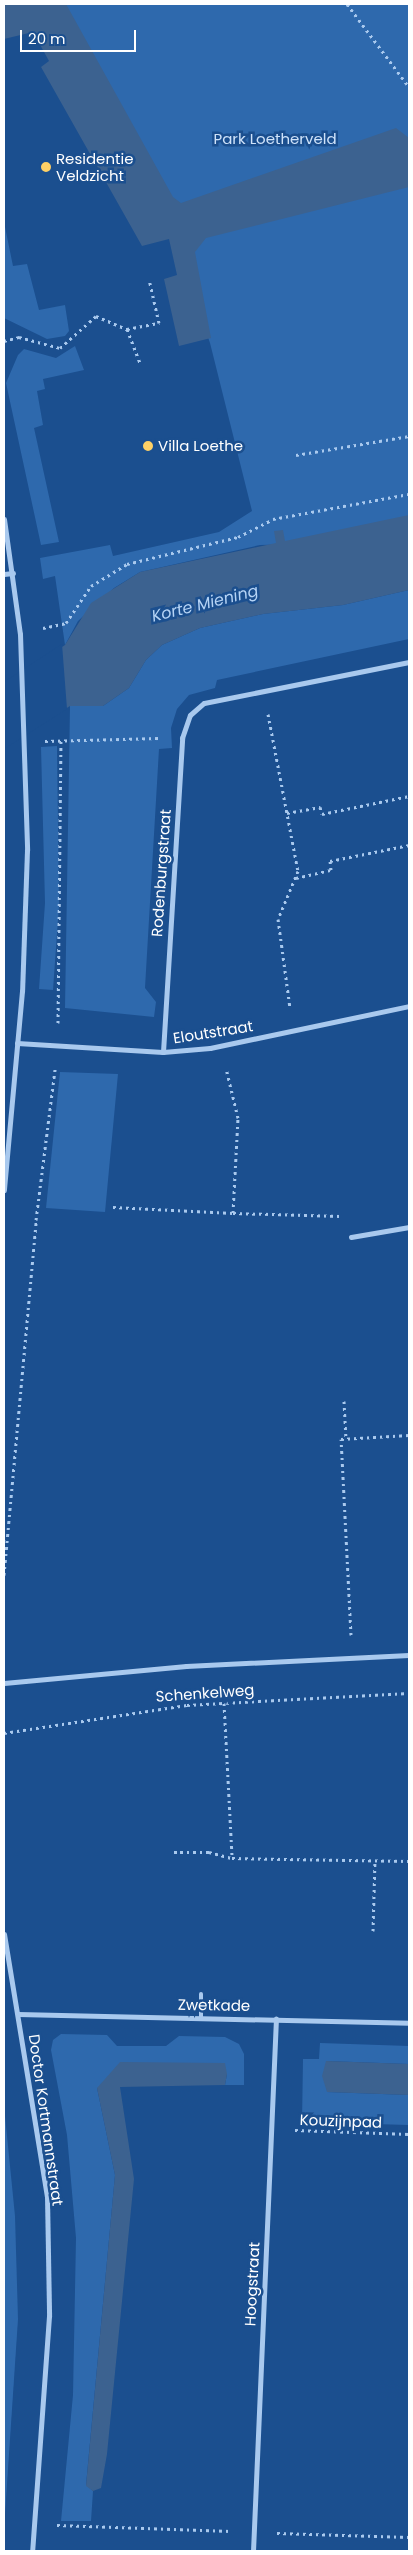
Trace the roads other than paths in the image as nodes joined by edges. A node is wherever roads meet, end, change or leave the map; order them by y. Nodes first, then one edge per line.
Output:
1 (4, 520) edge
2 (13, 573) junction
3 (4, 574) edge
4 (409, 662) edge
5 (409, 1006) edge
6 (17, 1043) junction
7 (162, 1052) junction
8 (4, 1190) edge
9 (409, 1227) edge
10 (352, 1237) dead end
11 (409, 1656) edge
12 (4, 1683) edge
13 (4, 1934) edge
14 (201, 1994) dead end
15 (18, 2014) junction
16 (201, 2017) junction
17 (276, 2018) junction
18 (409, 2023) edge
19 (32, 2551) edge
20 (253, 2551) edge

1 - 2 street
2 - 3 street
2 - 6 street
4 - 7 street, Rodenburgstraat
5 - 7 street, Eloutstraat
6 - 7 street, Eloutstraat
6 - 8 street
9 - 10 street
11 - 12 street, Schenkelweg
13 - 15 street, Doctor Kortmannstraat
14 - 16 lane
15 - 16 street, Zwetkade
15 - 19 street, Doctor Kortmannstraat
16 - 17 street, Zwetkade
17 - 18 street, Zwetkade
17 - 20 street, Hoogstraat

